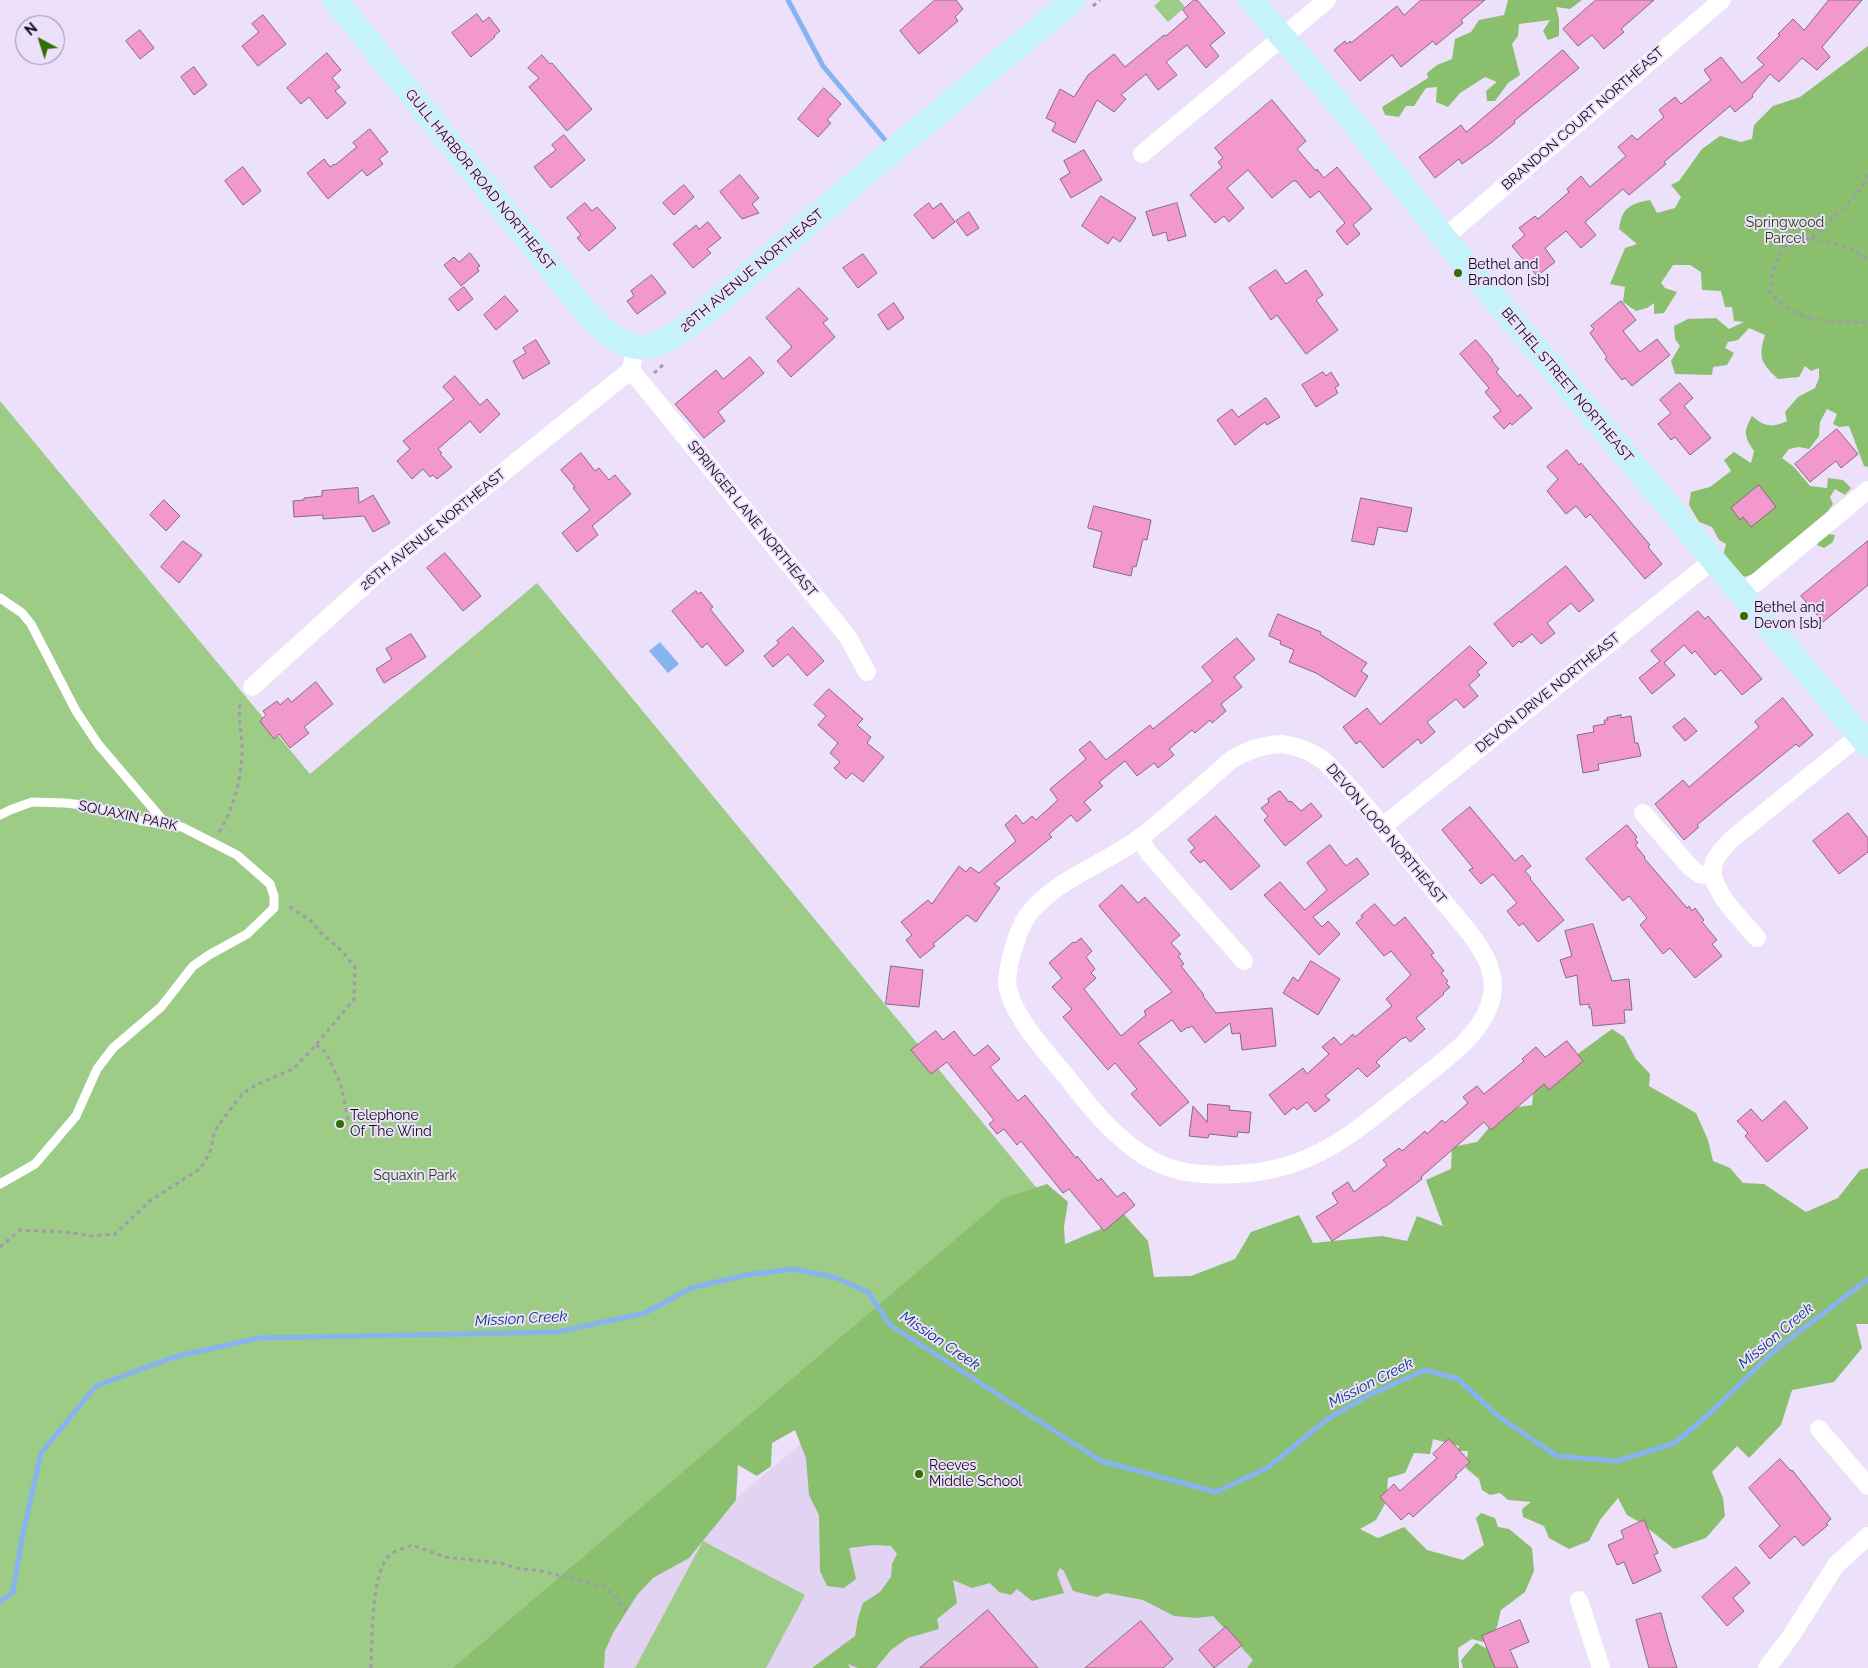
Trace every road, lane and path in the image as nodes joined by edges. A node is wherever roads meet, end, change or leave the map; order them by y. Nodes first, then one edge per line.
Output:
1 (334, 0) edge
2 (1073, 0) edge
3 (1251, 0) edge
4 (1326, 0) edge
5 (1722, 0) edge
6 (1282, 37) junction
7 (1142, 154) dead end
8 (1868, 175) edge
9 (1444, 238) junction
10 (1811, 238) junction
11 (1868, 260) edge
12 (1868, 323) edge
13 (633, 359) junction
14 (1868, 490) edge
15 (1713, 560) junction
16 (1741, 595) junction
17 (0, 598) edge
18 (867, 672) dead end
19 (252, 687) joint
20 (1864, 740) edge
21 (1644, 813) dead end
22 (0, 815) edge
23 (166, 824) junction
24 (1382, 827) junction
25 (1140, 838) junction
26 (212, 843) junction
27 (1713, 876) junction
28 (274, 896) junction
29 (1757, 938) dead end
30 (1244, 962) dead end
31 (316, 1045) junction
32 (348, 1120) dead end
33 (0, 1184) edge
34 (0, 1247) edge
35 (1819, 1429) dead end
36 (1868, 1486) edge
37 (1868, 1536) edge
38 (1580, 1600) dead end
39 (626, 1610) dead end
40 (371, 1668) edge
41 (1601, 1668) edge
42 (1767, 1668) edge

1 - 13 street, GULL HARBOR ROAD NORTHEAST
2 - 13 street, 26TH AVENUE NORTHEAST
3 - 6 street, BETHEL STREET NORTHEAST
4 - 6 street
5 - 9 street, BRANDON COURT NORTHEAST
6 - 7 street
6 - 9 street, BETHEL STREET NORTHEAST
8 - 10 path
9 - 15 street, BETHEL STREET NORTHEAST
10 - 11 path
10 - 12 path
13 - 18 street, SPRINGER LANE NORTHEAST
13 - 19 street, 26TH AVENUE NORTHEAST
14 - 16 street
15 - 16 street, BETHEL STREET NORTHEAST
15 - 24 street, DEVON DRIVE NORTHEAST
16 - 20 street, BETHEL STREET NORTHEAST
17 - 23 lane
19 - 26 path
20 - 27 street
21 - 27 street
22 - 23 lane, SQUAXIN PARK
23 - 26 lane, SQUAXIN PARK
24 - 25 street, DEVON LOOP NORTHEAST
24 - 25 street, DEVON LOOP NORTHEAST
25 - 30 street
26 - 28 lane, SQUAXIN PARK
27 - 29 street
28 - 31 path
28 - 33 lane
31 - 32 path
31 - 34 path
35 - 36 street
37 - 42 street
38 - 41 street
39 - 40 path

